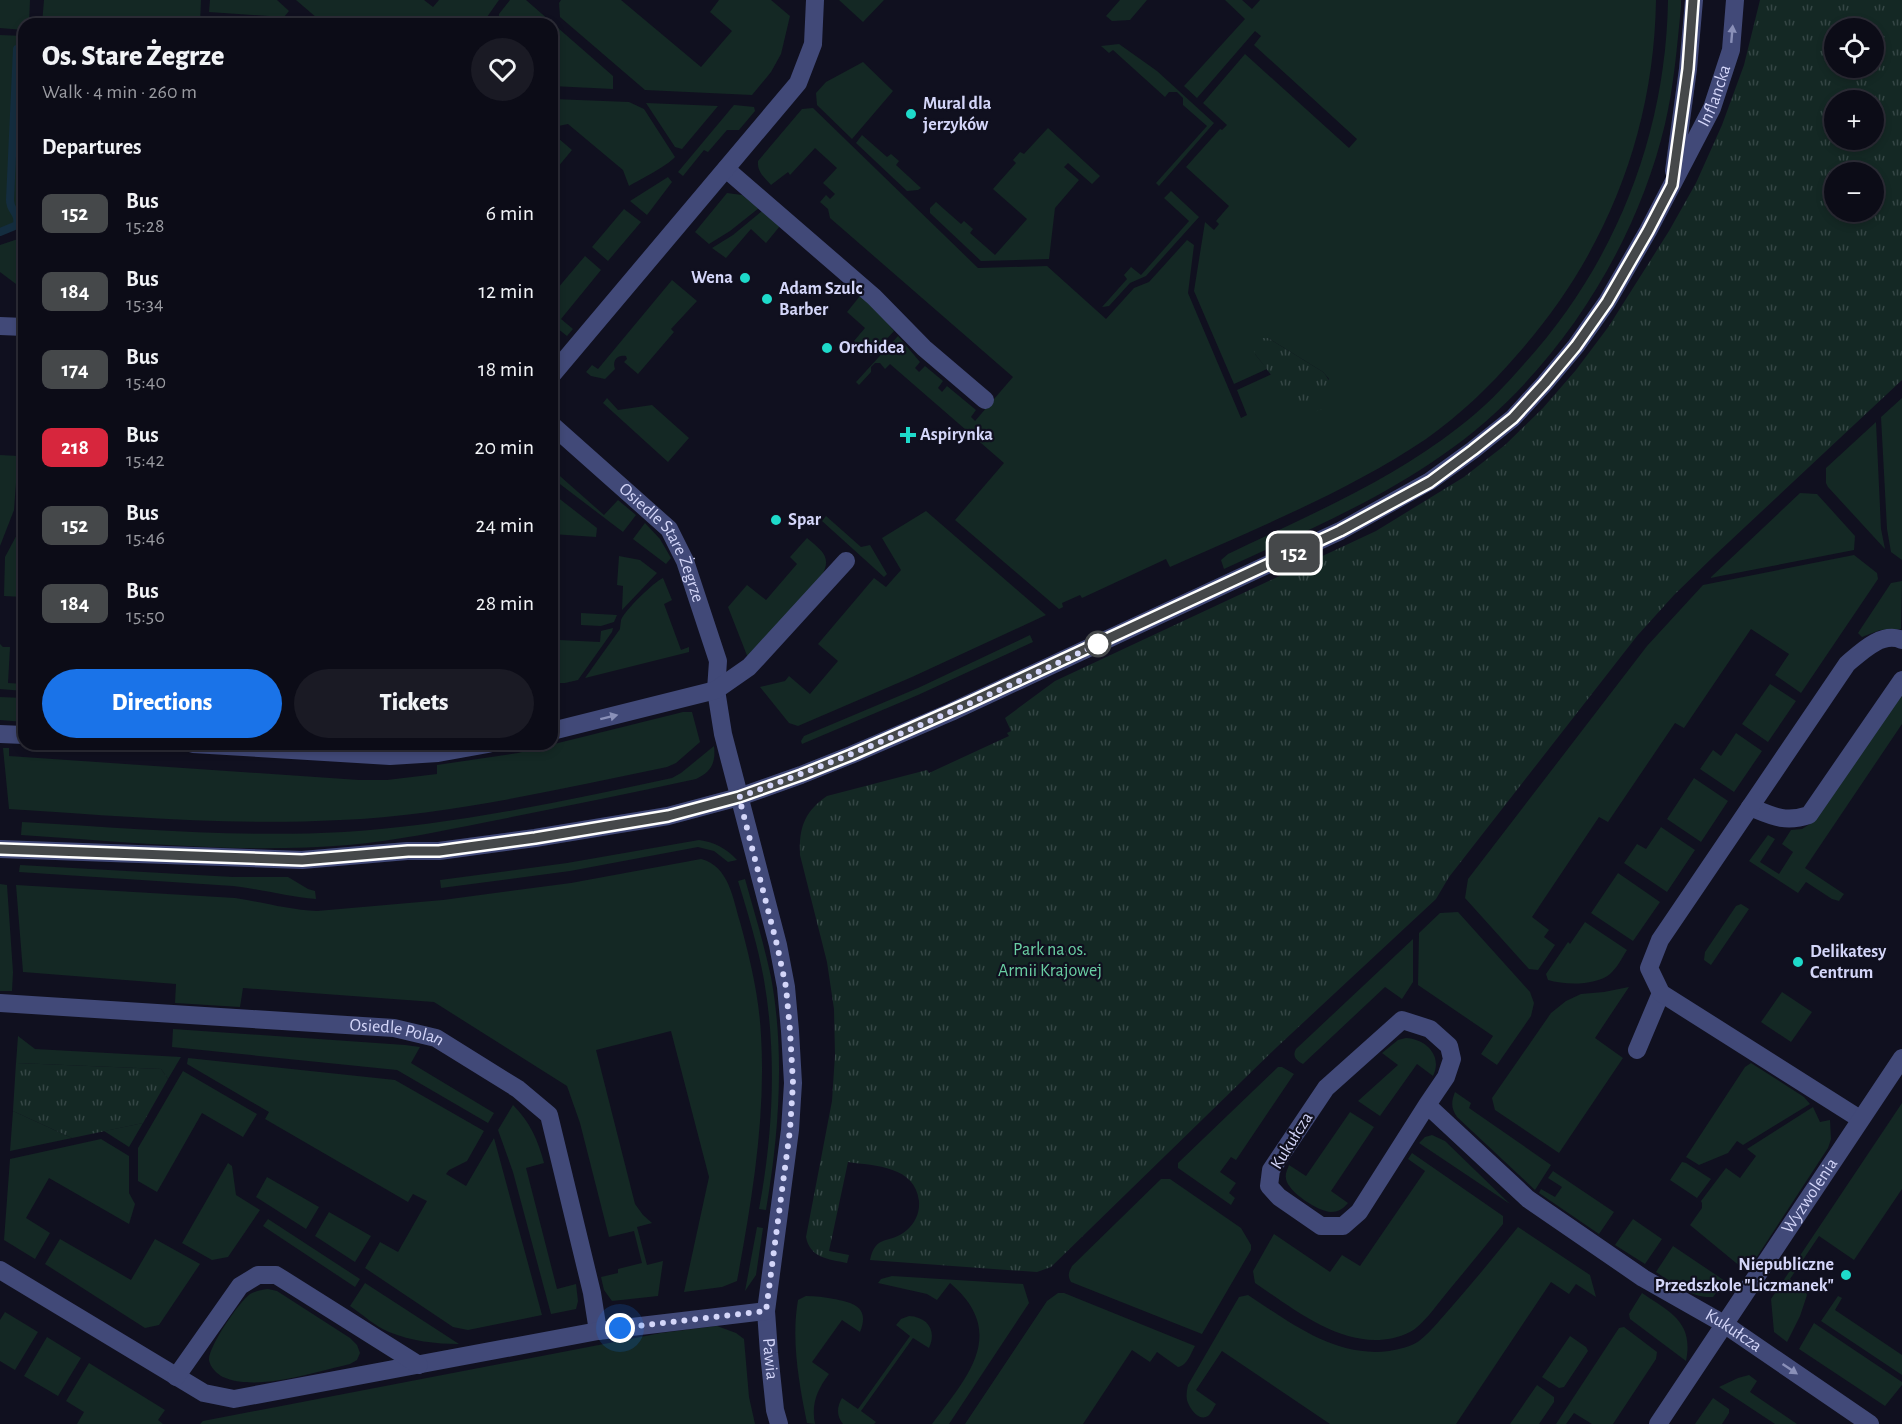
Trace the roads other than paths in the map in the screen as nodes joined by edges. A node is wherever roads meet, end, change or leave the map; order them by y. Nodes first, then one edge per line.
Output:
1 (815, 0) edge
2 (1694, 0) edge
3 (1735, 0) edge
4 (726, 169) junction
5 (1672, 185) junction
6 (0, 326) edge
7 (18, 327) edge
8 (558, 368) edge
9 (985, 400) dead end
10 (558, 430) edge
11 (846, 561) dead end
12 (1902, 640) edge
13 (1902, 680) edge
14 (716, 690) junction
15 (558, 730) edge
16 (0, 734) edge
17 (18, 735) edge
18 (292, 750) edge
19 (455, 750) edge
20 (739, 797) junction
21 (1750, 807) junction
22 (0, 849) edge
23 (1661, 993) junction
24 (0, 1003) edge
25 (1637, 1050) dead end
26 (1902, 1058) edge
27 (1427, 1105) junction
28 (1860, 1119) junction
29 (0, 1270) edge
30 (766, 1311) junction
31 (1724, 1324) junction
32 (598, 1331) junction
33 (419, 1365) junction
34 (176, 1377) junction
35 (779, 1424) edge
36 (1658, 1424) edge
37 (1870, 1424) edge

1 - 4 street
2 - 5 street, Inflancka
5 -> 3 street, Inflancka
4 - 8 street
4 - 9 street
5 - 20 street, Inflancka
6 - 7 street
10 - 14 street, Osiedle Stare Żegrze
11 - 14 street
12 - 21 street
13 - 21 street
15 -> 14 street
14 - 20 street, Osiedle Stare Żegrze
16 - 17 street
18 - 19 street
20 - 22 street, Inflancka
20 - 30 street, Pawia
21 - 23 street
23 - 25 street
23 - 28 street
24 - 32 street, Osiedle Polan
26 - 28 street, Wyzwolenia
27 - 27 street, Kukułcza
27 - 31 street, Kukułcza
28 - 31 street, Wyzwolenia
29 - 34 street
30 - 32 street
30 - 35 street, Pawia
31 - 36 street, Wyzwolenia
31 -> 37 street, Kukułcza
32 - 33 street
33 - 34 street
33 - 34 street

